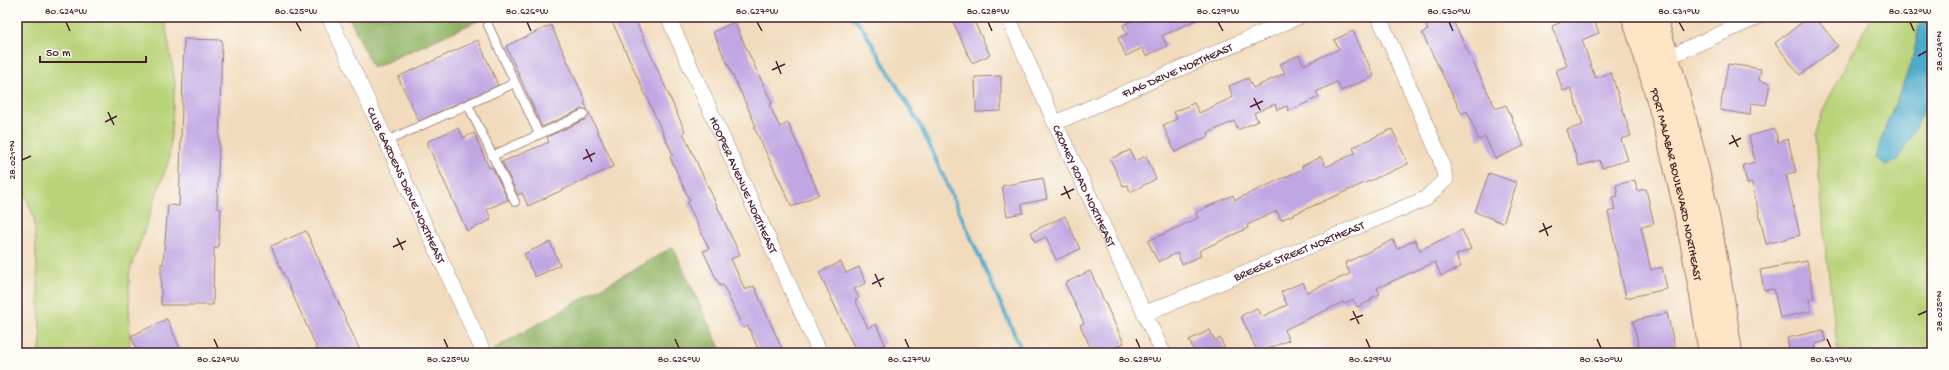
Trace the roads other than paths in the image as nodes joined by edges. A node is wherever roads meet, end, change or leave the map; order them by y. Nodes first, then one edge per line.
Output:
1 (330, 17) edge
2 (668, 17) edge
3 (1008, 17) edge
4 (1298, 17) edge
5 (1379, 17) edge
6 (1633, 17) edge
7 (1655, 17) edge
8 (1758, 17) edge
9 (488, 25) dead end
10 (1659, 61) junction
11 (516, 83) junction
12 (468, 105) junction
13 (584, 114) dead end
14 (1055, 123) junction
15 (539, 134) junction
16 (387, 142) junction
17 (492, 156) junction
18 (515, 202) dead end
19 (1716, 252) junction
20 (1695, 255) junction
21 (1146, 313) junction
22 (484, 353) edge
23 (820, 353) edge
24 (1163, 353) edge
25 (1710, 353) edge
26 (1731, 353) edge

1 - 16 street, CLUB GARDENS DRIVE NORTHEAST
2 - 23 street, HOOPER AVENUE NORTHEAST
3 - 14 street, CROMEY ROAD NORTHEAST
4 - 14 street, FLAG DRIVE NORTHEAST
5 - 21 street, BREESE STREET NORTHEAST
6 - 10 street, PORT MALABAR BOULEVARD NORTHEAST
7 - 10 street, PORT MALABAR BOULEVARD NORTHEAST
8 - 10 street
9 - 11 lane
10 - 19 street, PORT MALABAR BOULEVARD NORTHEAST
10 - 20 street, PORT MALABAR BOULEVARD NORTHEAST
11 - 12 lane
11 - 15 lane
12 - 16 lane
12 - 17 lane
13 - 15 lane
14 - 21 street, CROMEY ROAD NORTHEAST
15 - 17 lane
16 - 22 street, CLUB GARDENS DRIVE NORTHEAST
17 - 18 lane
19 - 20 street
19 - 26 street, PORT MALABAR BOULEVARD NORTHEAST
20 - 25 street, PORT MALABAR BOULEVARD NORTHEAST
21 - 24 street, CROMEY ROAD NORTHEAST

